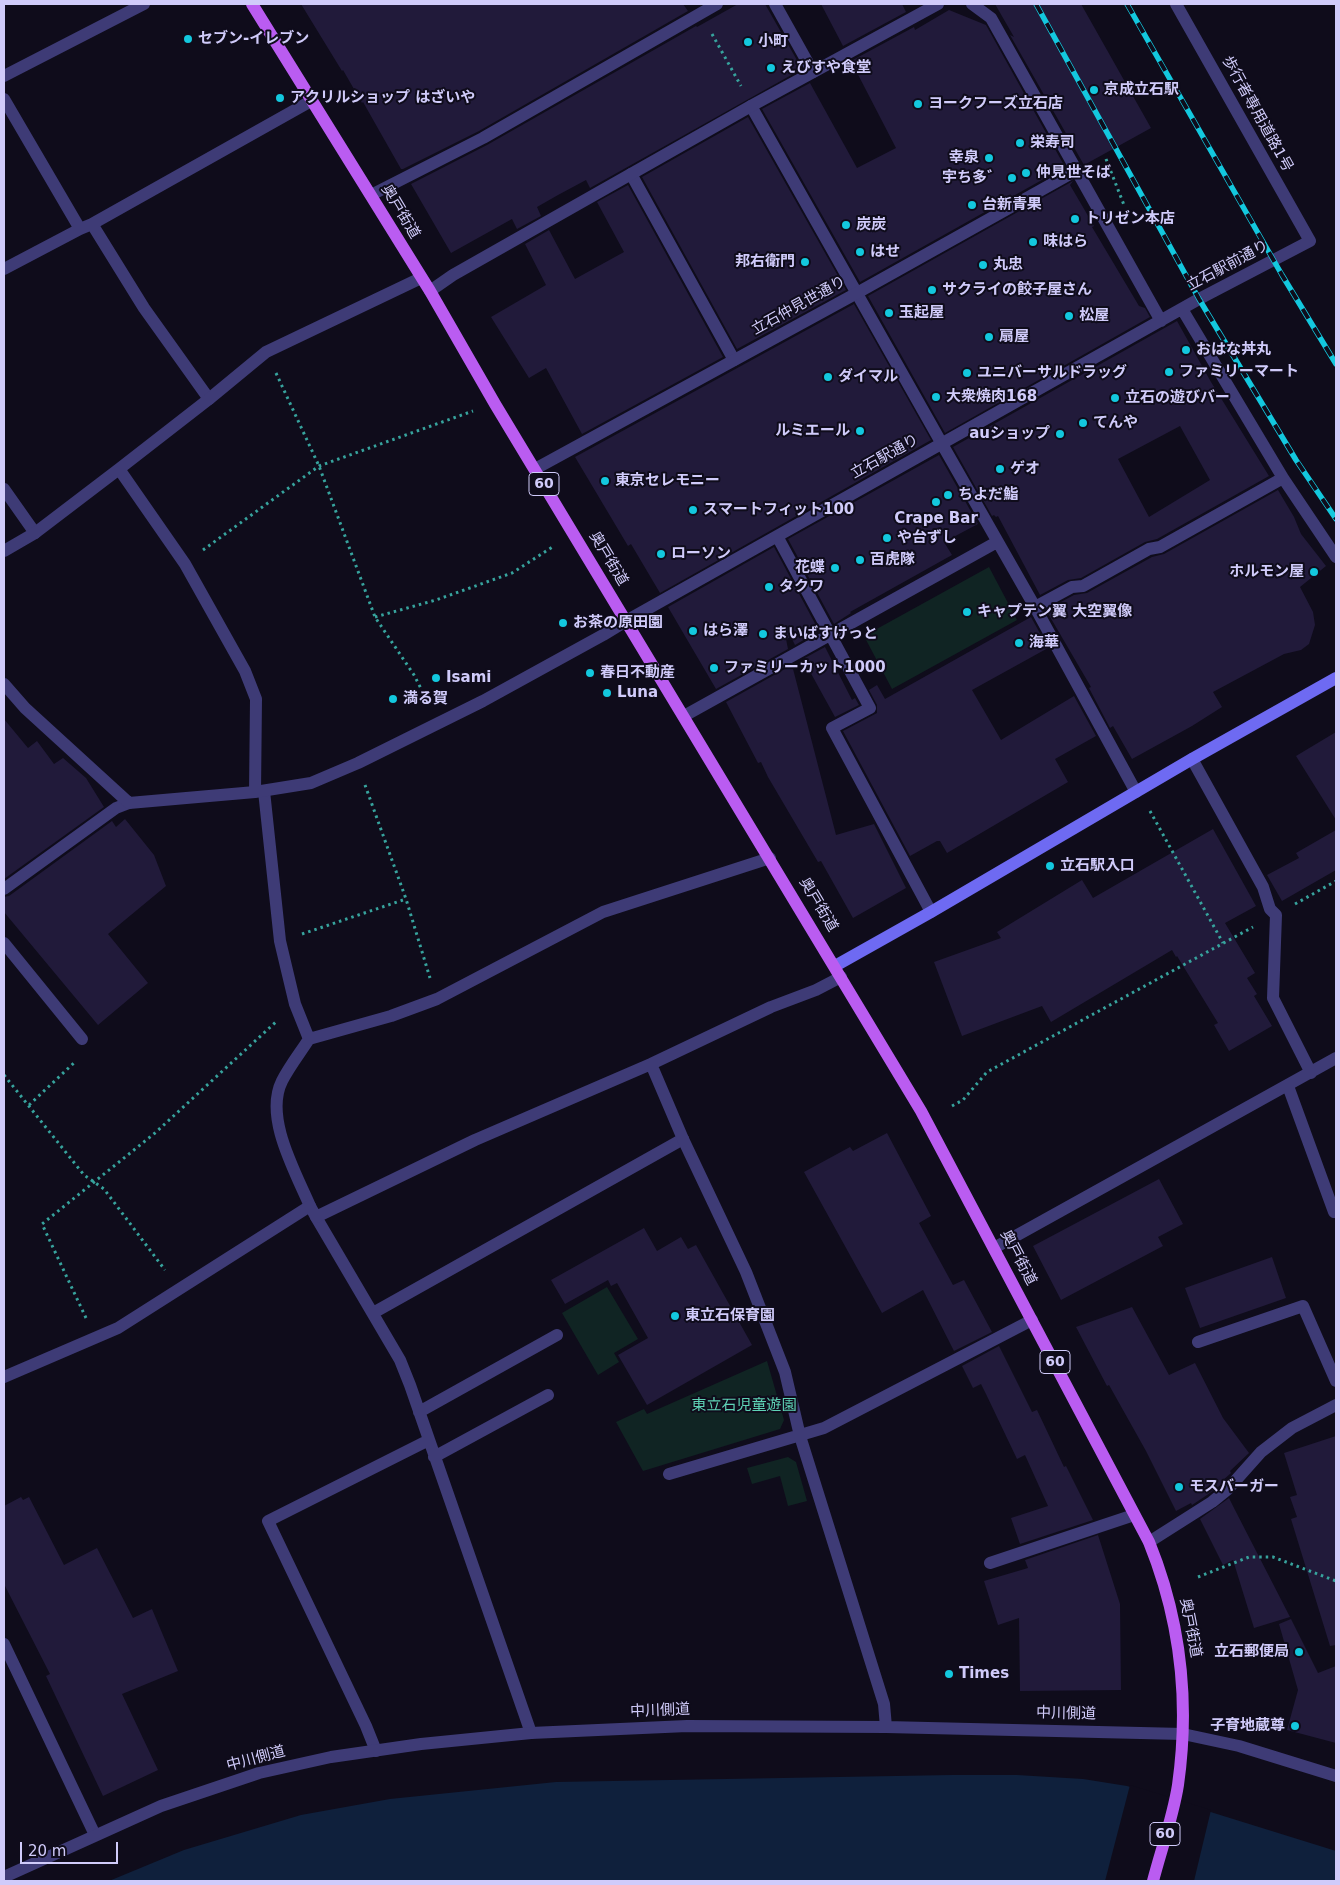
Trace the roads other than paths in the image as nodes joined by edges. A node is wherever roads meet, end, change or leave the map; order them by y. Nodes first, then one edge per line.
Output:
1 (144, 4) edge
2 (252, 4) edge
3 (717, 4) edge
4 (775, 4) edge
5 (938, 4) edge
6 (972, 4) edge
7 (1176, 4) edge
8 (813, 72) junction
9 (4, 76) edge
10 (4, 99) edge
11 (311, 101) junction
12 (751, 106) junction
13 (1077, 170) junction
14 (631, 174) junction
15 (371, 195) junction
16 (92, 224) junction
17 (80, 229) junction
18 (1310, 241) joint
19 (4, 269) edge
20 (421, 278) junction
21 (430, 291) junction
22 (857, 293) junction
23 (1182, 309) junction
24 (1161, 321) junction
25 (734, 360) junction
26 (209, 399) junction
27 (942, 444) junction
28 (119, 469) junction
29 (535, 469) junction
30 (1283, 478) junction
31 (4, 489) edge
32 (35, 533) junction
33 (777, 536) junction
34 (998, 542) junction
35 (4, 552) edge
36 (1336, 557) edge
37 (1035, 607) junction
38 (626, 621) junction
39 (830, 635) junction
40 (1336, 678) edge
41 (4, 684) edge
42 (684, 716) junction
43 (1192, 759) junction
44 (1138, 791) junction
45 (260, 792) junction
46 (129, 803) junction
47 (770, 858) junction
48 (4, 889) edge
49 (931, 912) junction
50 (4, 943) edge
51 (838, 972) junction
52 (82, 1039) road end
53 (309, 1039) junction
54 (1336, 1058) edge
55 (652, 1064) junction
56 (1311, 1073) junction
57 (1288, 1086) junction
58 (682, 1140) junction
59 (310, 1206) junction
60 (1334, 1212) dead end
61 (316, 1217) junction
62 (994, 1248) junction
63 (373, 1313) junction
64 (1032, 1320) junction
65 (558, 1335) dead end
66 (1198, 1342) dead end
67 (4, 1377) edge
68 (1336, 1381) edge
69 (548, 1396) dead end
70 (1336, 1405) edge
71 (419, 1412) junction
72 (800, 1436) junction
73 (429, 1440) junction
74 (434, 1458) junction
75 (669, 1474) dead end
76 (1134, 1515) junction
77 (1149, 1542) junction
78 (990, 1563) dead end
79 (4, 1644) edge
80 (886, 1727) junction
81 (531, 1733) junction
82 (1183, 1734) junction
83 (376, 1751) junction
84 (1336, 1776) edge
85 (95, 1835) junction
86 (4, 1876) edge
87 (1153, 1881) edge

1 - 9 street
2 - 11 main road, 奥戸街道 / 60
3 - 15 street
4 - 8 street
5 - 8 street
6 - 13 street
7 - 18 street, 歩行者専用道路1号
8 - 12 street
10 - 17 street
11 - 15 main road, 奥戸街道 / 60
11 - 16 street
12 - 14 street
12 - 22 street
13 - 22 street, 立石仲見世通り
13 - 24 street
14 - 21 street
14 - 25 street
15 - 20 main road, 奥戸街道 / 60
16 - 17 street
16 - 26 street
17 - 19 street
18 - 23 street, 立石駅前通り
20 - 21 main road, 奥戸街道 / 60
20 - 26 street
21 - 29 main road, 奥戸街道 / 60
22 - 25 street, 立石仲見世通り
22 - 27 street
23 - 24 street, 立石駅前通り
23 - 30 street
24 - 27 street, 立石駅通り
25 - 29 street, 立石仲見世通り
26 - 28 street
27 - 33 street, 立石駅通り
27 - 34 street
28 - 32 street
28 - 45 street
29 - 38 main road, 奥戸街道 / 60
30 - 36 street
30 - 37 street
31 - 32 street
32 - 35 street
33 - 38 street, 立石駅通り
33 - 39 street
34 - 37 street
34 - 39 street
37 - 44 street
38 - 42 main road, 奥戸街道 / 60
38 - 45 street, 立石駅通り
39 - 42 street
39 - 49 street
40 - 43 street
41 - 46 street
42 - 47 main road, 奥戸街道 / 60
43 - 44 street
43 - 56 street
44 - 49 street
45 - 46 street, 立石駅通り
45 - 53 street
46 - 48 street
47 - 51 main road, 奥戸街道 / 60
47 - 53 street
49 - 51 street
50 - 52 street
51 - 55 street
51 - 62 main road, 奥戸街道 / 60
53 - 59 street
54 - 56 street
55 - 58 street
55 - 61 street
56 - 57 street
57 - 60 street
57 - 62 street
58 - 63 street
58 - 72 street
59 - 61 street
59 - 67 street
61 - 63 street
62 - 64 main road, 奥戸街道 / 60
63 - 71 street
64 - 72 street
64 - 76 main road, 奥戸街道 / 60
65 - 71 street
66 - 68 street
69 - 74 street
70 - 77 street
71 - 73 street
72 - 75 street
72 - 80 street
73 - 74 street
73 - 83 street
74 - 81 street
76 - 77 main road, 奥戸街道 / 60
76 - 78 street
77 - 82 main road, 奥戸街道 / 60
79 - 85 street
80 - 81 street, 中川側道
80 - 82 street, 中川側道
81 - 83 street, 中川側道
82 - 84 street, 中川側道
82 - 87 main road, 奥戸街道 / 60
83 - 85 street, 中川側道
85 - 86 street, 中川側道

